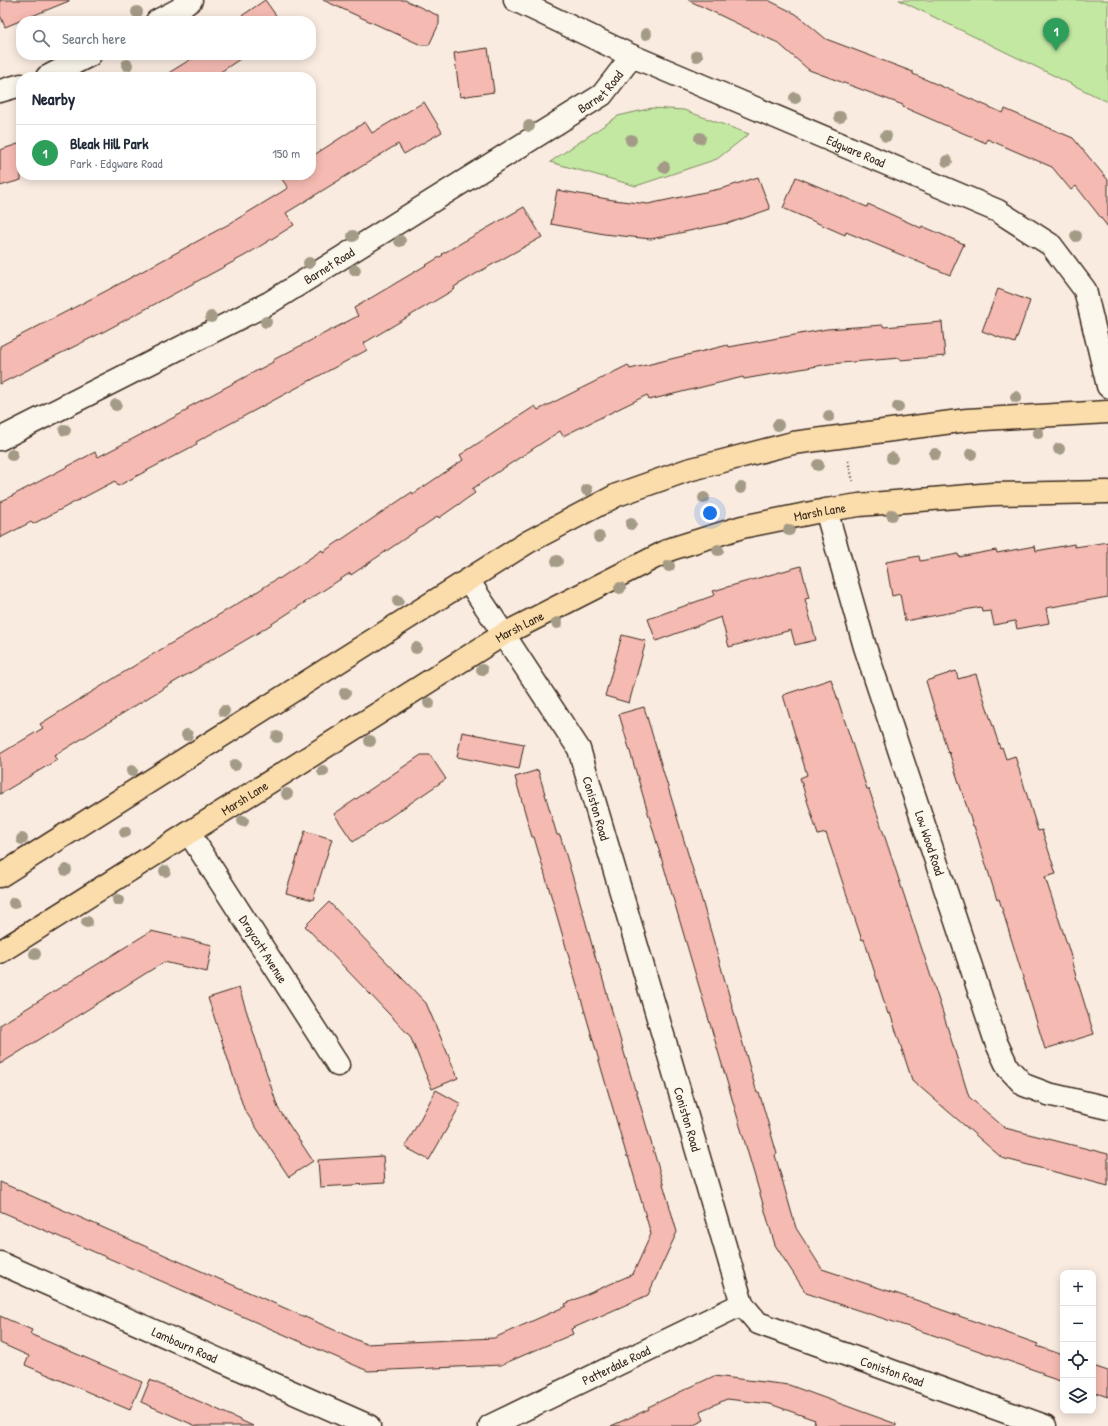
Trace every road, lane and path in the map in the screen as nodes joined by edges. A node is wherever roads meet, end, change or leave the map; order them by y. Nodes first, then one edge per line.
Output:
1 (191, 0) edge
2 (515, 0) edge
3 (167, 16) edge
4 (632, 56) junction
5 (80, 60) edge
6 (57, 72) edge
7 (16, 86) edge
8 (0, 91) edge
9 (1108, 386) edge
10 (1108, 412) edge
11 (842, 437) junction
12 (0, 439) edge
13 (1108, 492) edge
14 (860, 505) junction
15 (826, 510) junction
16 (468, 580) junction
17 (504, 634) junction
18 (189, 833) junction
19 (1, 874) edge
20 (0, 952) edge
21 (338, 1065) dead end
22 (1108, 1108) edge
23 (0, 1263) edge
24 (742, 1304) junction
25 (369, 1426) edge
26 (490, 1426) edge
27 (1045, 1426) edge

1 - 3 street
2 - 4 street, Edgware Road
4 - 9 street, Edgware Road
4 - 12 street, Barnet Road
5 - 6 street
7 - 8 street
10 - 11 main road
11 - 14 path
11 - 16 main road
13 - 14 main road, Marsh Lane
14 - 15 main road, Marsh Lane
15 - 17 main road, Marsh Lane
15 - 22 street, Low Wood Road
16 - 17 street, Coniston Road
16 - 19 main road
17 - 18 main road, Marsh Lane
17 - 24 street, Coniston Road
18 - 20 main road, Marsh Lane
18 - 21 street, Draycott Avenue
23 - 25 street, Lambourn Road
24 - 26 street, Patterdale Road
24 - 27 street, Coniston Road

